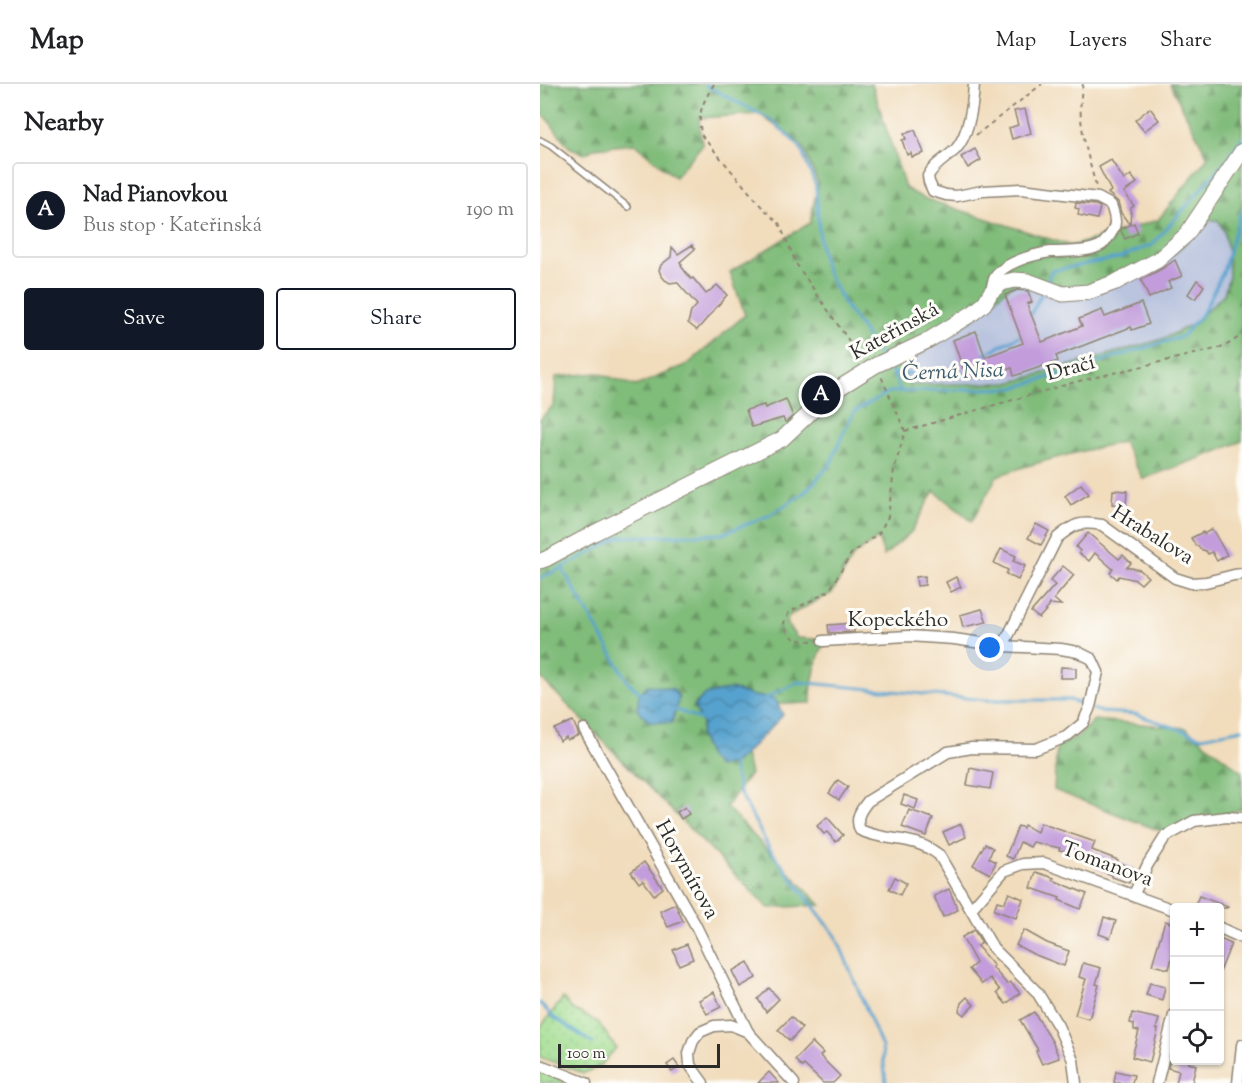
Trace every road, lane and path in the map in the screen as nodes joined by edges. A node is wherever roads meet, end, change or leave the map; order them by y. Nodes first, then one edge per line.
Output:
1 (714, 84) edge
2 (974, 84) edge
3 (1042, 84) edge
4 (1083, 84) edge
5 (986, 128) dead end
6 (540, 140) edge
7 (1242, 151) edge
8 (1098, 198) junction
9 (628, 207) dead end
10 (991, 292) junction
11 (1242, 335) edge
12 (869, 370) junction
13 (883, 381) dead end
14 (905, 430) junction
15 (540, 561) edge
16 (1242, 574) edge
17 (823, 641) joint
18 (1003, 646) junction
19 (584, 729) dead end
20 (1242, 818) edge
21 (1133, 896) junction
22 (971, 909) junction
23 (1170, 909) edge
24 (1224, 930) edge
25 (1242, 938) edge
26 (1170, 1031) edge
27 (748, 1032) junction
28 (1242, 1045) edge
29 (540, 1065) edge
30 (586, 1083) edge
31 (703, 1083) edge
32 (794, 1083) edge
33 (1076, 1083) edge
34 (1157, 1083) edge
35 (1238, 1083) edge

1 - 12 path
2 - 8 street
3 - 5 path
4 - 8 path
6 - 9 lane
7 - 10 street, Kateřinská
8 - 10 street
10 - 12 street, Kateřinská
11 - 14 path, Dračí
12 - 15 street, Kateřinská
13 - 14 path
14 - 17 path, Kopeckého
16 - 18 street, Hrabalova
17 - 18 street, Kopeckého
18 - 22 street, Kopeckého
19 - 27 street, Horymírova
20 - 21 street
21 - 22 street, Tomanova
21 - 23 street, Tomanova
22 - 33 street, Kopeckého
24 - 25 street
26 - 34 street
27 - 31 street
27 - 32 street, Horymírova
28 - 35 street
29 - 30 street

